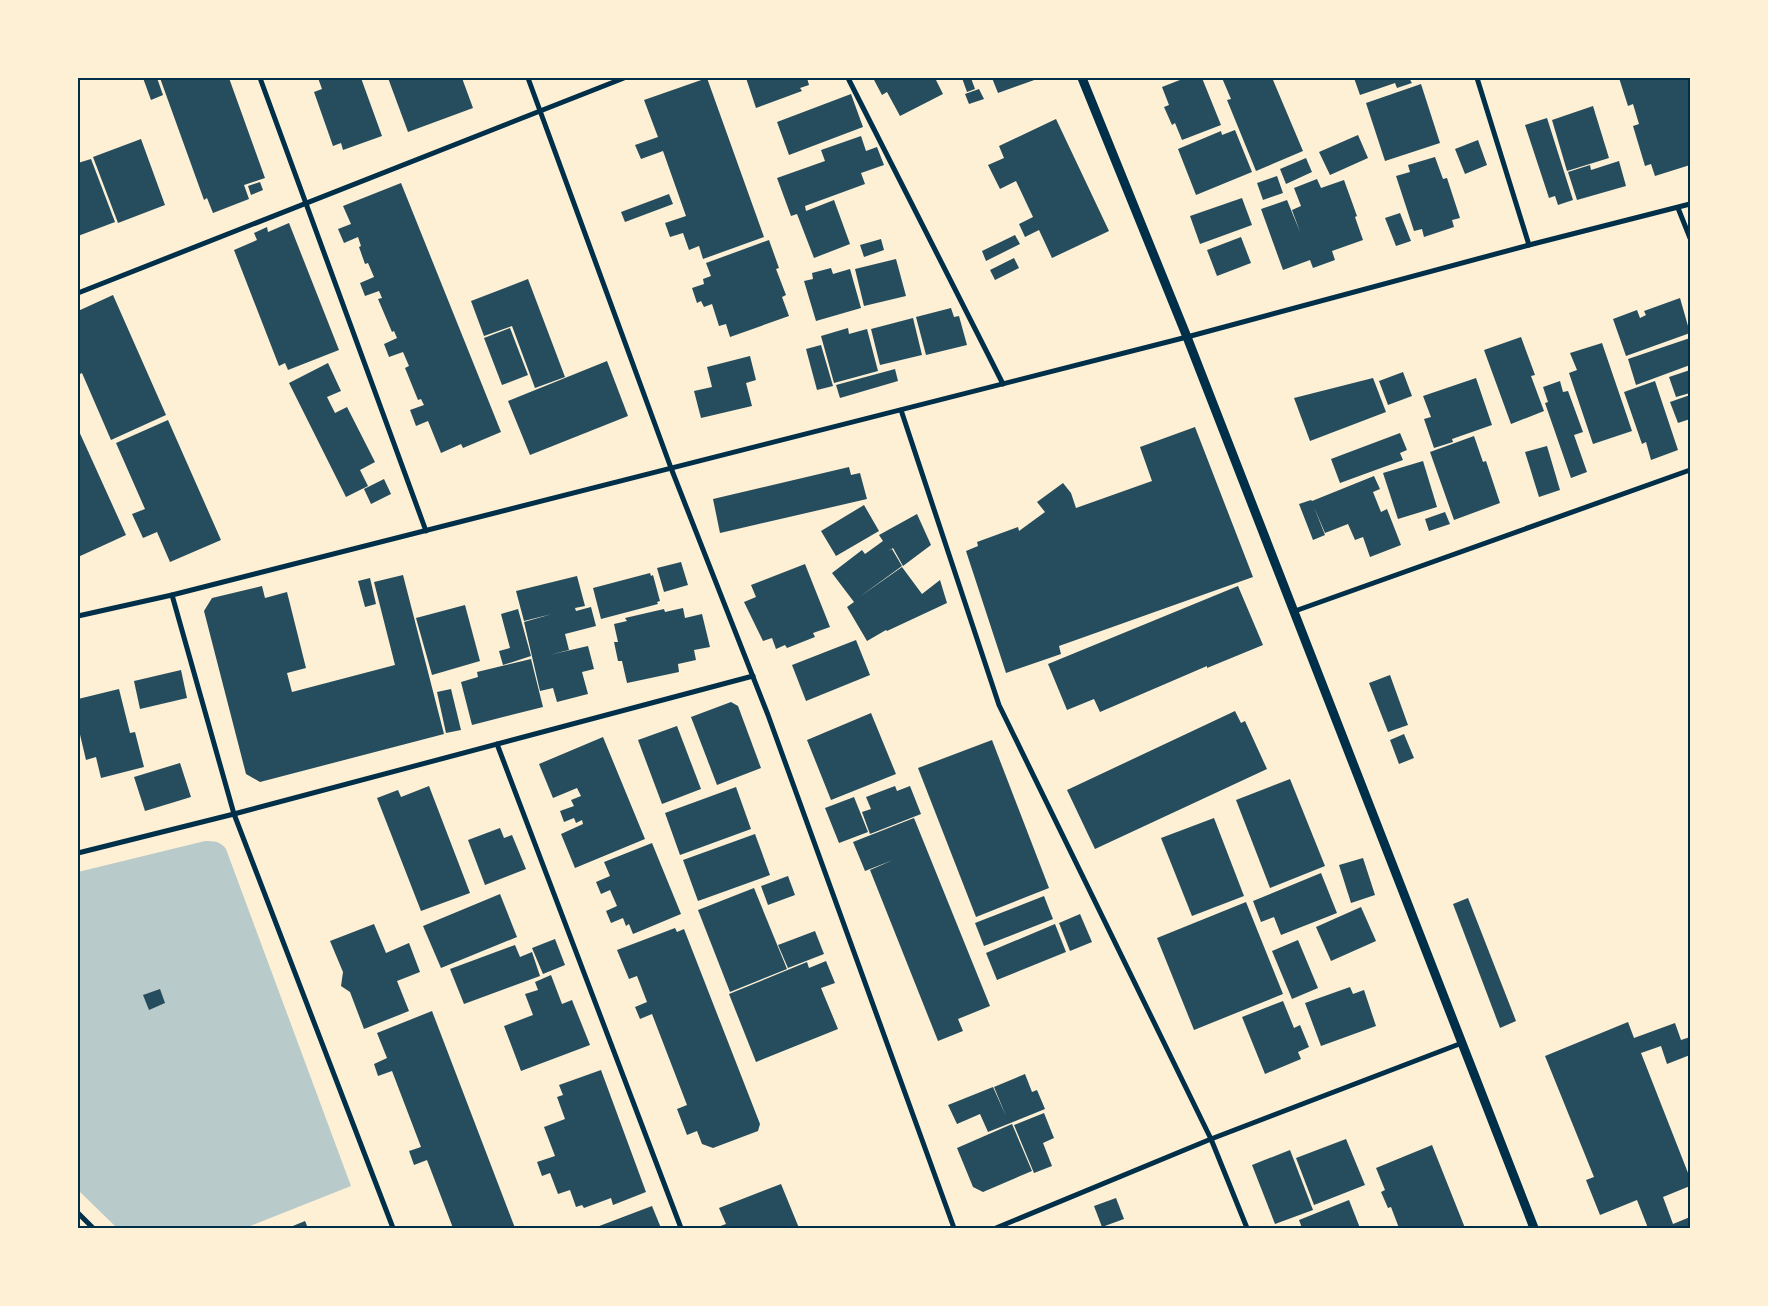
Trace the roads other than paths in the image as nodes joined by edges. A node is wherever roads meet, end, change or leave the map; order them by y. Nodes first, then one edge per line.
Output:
1 (260, 78) edge
2 (528, 78) edge
3 (624, 78) edge
4 (848, 78) edge
5 (1082, 78) edge
6 (1477, 78) edge
7 (540, 110) junction
8 (306, 203) junction
9 (1690, 204) edge
10 (1678, 208) junction
11 (1690, 238) edge
12 (1529, 245) junction
13 (78, 293) edge
14 (1187, 337) junction
15 (1003, 384) junction
16 (901, 410) junction
17 (671, 468) junction
18 (1690, 470) edge
19 (426, 531) junction
20 (172, 595) junction
21 (1294, 611) junction
22 (78, 616) edge
23 (753, 676) junction
24 (497, 744) junction
25 (234, 814) junction
26 (78, 853) edge
27 (1463, 1042) junction
28 (1210, 1139) junction
29 (78, 1213) edge
30 (93, 1228) edge
31 (393, 1228) edge
32 (681, 1228) edge
33 (954, 1228) edge
34 (996, 1228) edge
35 (1247, 1228) edge
36 (1534, 1228) edge

1 - 8 street
2 - 7 street
3 - 7 street
4 - 15 street
5 - 14 street
6 - 12 street
7 - 8 street
7 - 17 street
8 - 13 street
8 - 19 street
9 - 10 street
10 - 11 street
10 - 12 street
12 - 14 street
14 - 15 street
14 - 21 street
15 - 16 street
16 - 17 street
16 - 28 street
17 - 19 street
17 - 23 street
18 - 21 street
19 - 20 street
20 - 22 street
20 - 25 street
21 - 27 street
23 - 24 street
23 - 33 street
24 - 25 street
24 - 32 street
25 - 26 street
25 - 31 street
27 - 28 street
27 - 36 street
28 - 34 street
28 - 35 street
29 - 30 street

